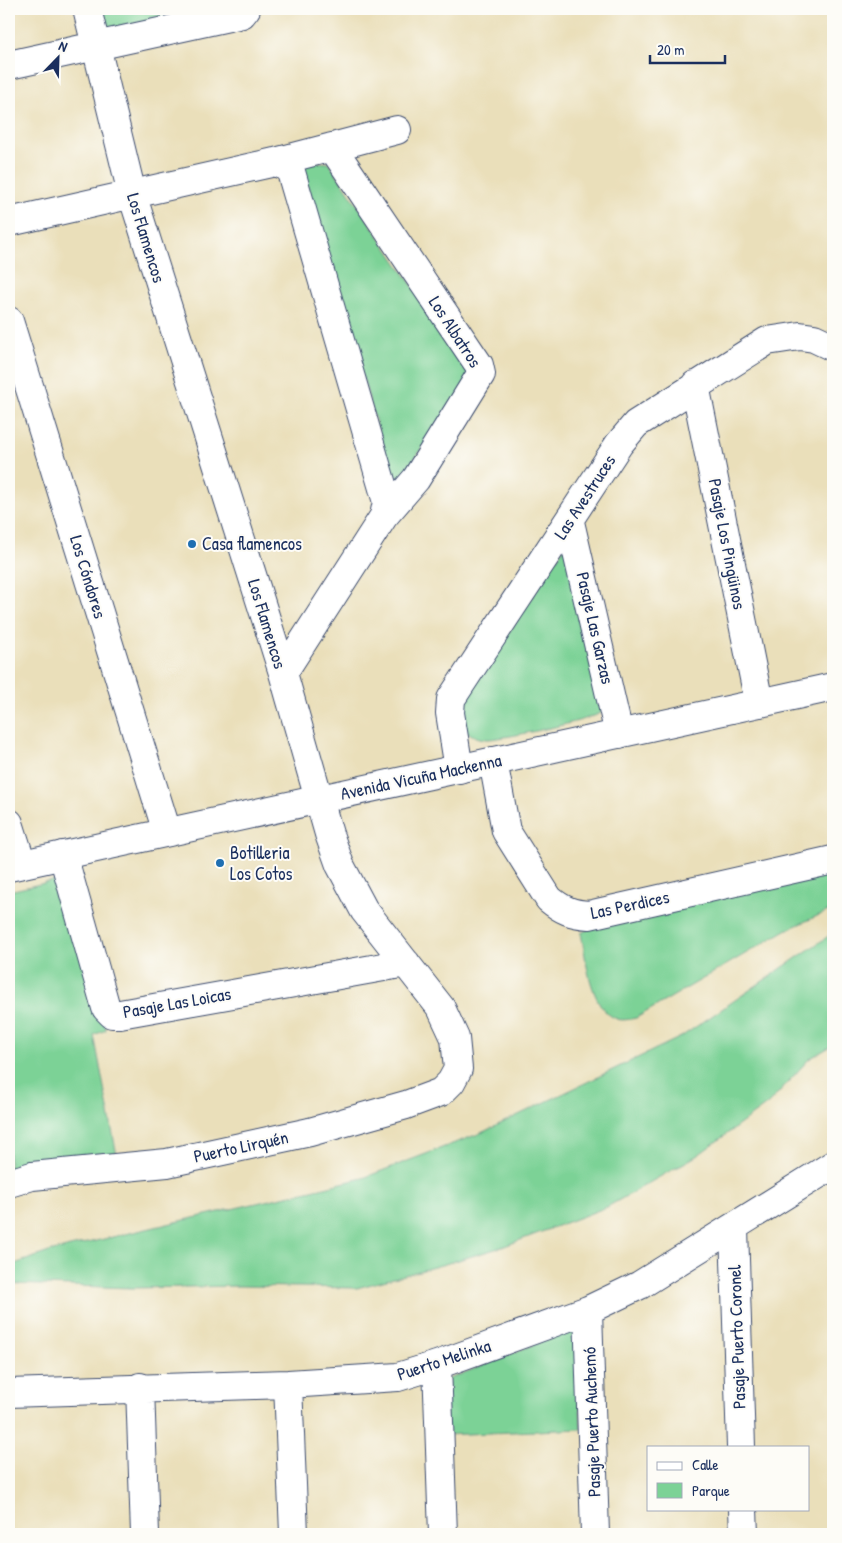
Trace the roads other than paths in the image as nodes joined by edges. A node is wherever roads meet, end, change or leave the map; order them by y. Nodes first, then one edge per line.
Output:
1 (87, 9) edge
2 (246, 9) edge
3 (96, 47) junction
4 (9, 65) edge
5 (397, 130) dead end
6 (332, 147) junction
7 (275, 162) junction
8 (132, 194) junction
9 (9, 222) edge
10 (9, 321) edge
11 (833, 348) edge
12 (695, 385) junction
13 (384, 516) junction
14 (570, 522) junction
15 (283, 674) junction
16 (833, 687) edge
17 (759, 703) junction
18 (619, 734) junction
19 (493, 761) junction
20 (459, 769) junction
21 (320, 799) junction
22 (9, 823) edge
23 (167, 832) junction
24 (63, 855) junction
25 (833, 860) edge
26 (15, 866) edge
27 (406, 963) junction
28 (458, 1069) joint
29 (833, 1165) edge
30 (9, 1183) edge
31 (734, 1228) junction
32 (588, 1310) junction
33 (437, 1365) junction
34 (288, 1384) junction
35 (140, 1387) junction
36 (9, 1392) edge
37 (741, 1446) edge
38 (743, 1510) edge
39 (145, 1534) edge
40 (294, 1534) edge
41 (443, 1534) edge
42 (595, 1534) edge
43 (744, 1534) edge

1 - 3 street, Los Flamencos
2 - 3 street
3 - 4 street
3 - 8 street, Los Flamencos
5 - 6 street
6 - 7 street
6 - 13 street, Los Albatros
7 - 8 street
7 - 13 street
8 - 9 street
8 - 15 street, Los Flamencos
10 - 23 street, Los Cóndores
11 - 12 street, Las Avestruces
12 - 14 street, Las Avestruces
12 - 17 street, Pasaje Los Pingüinos
13 - 15 street, Los Albatros
14 - 18 street, Pasaje Las Garzas
14 - 20 street, Las Avestruces
15 - 21 street, Los Flamencos
16 - 17 street, Avenida Vicuña Mackenna
17 - 18 street, Avenida Vicuña Mackenna
18 - 19 street, Avenida Vicuña Mackenna
19 - 20 street, Avenida Vicuña Mackenna
19 - 25 street, Las Perdices
20 - 21 street, Avenida Vicuña Mackenna
21 - 23 street, Avenida Vicuña Mackenna
21 - 27 street, Los Flamencos
22 - 26 street
23 - 24 street, Avenida Vicuña Mackenna
24 - 26 street, Avenida Vicuña Mackenna
24 - 27 street, Pasaje Las Loicas
27 - 28 street, Los Flamencos
28 - 30 street, Puerto Lirquén
29 - 31 street, Puerto Melinka
31 - 32 street, Puerto Melinka
31 - 37 street, Pasaje Puerto Coronel
32 - 33 street, Puerto Melinka
32 - 42 street, Pasaje Puerto Auchemó
33 - 34 street, Puerto Melinka
33 - 41 street
34 - 35 street, Puerto Melinka
34 - 40 street
35 - 36 street, Puerto Melinka
35 - 39 street
38 - 43 street

